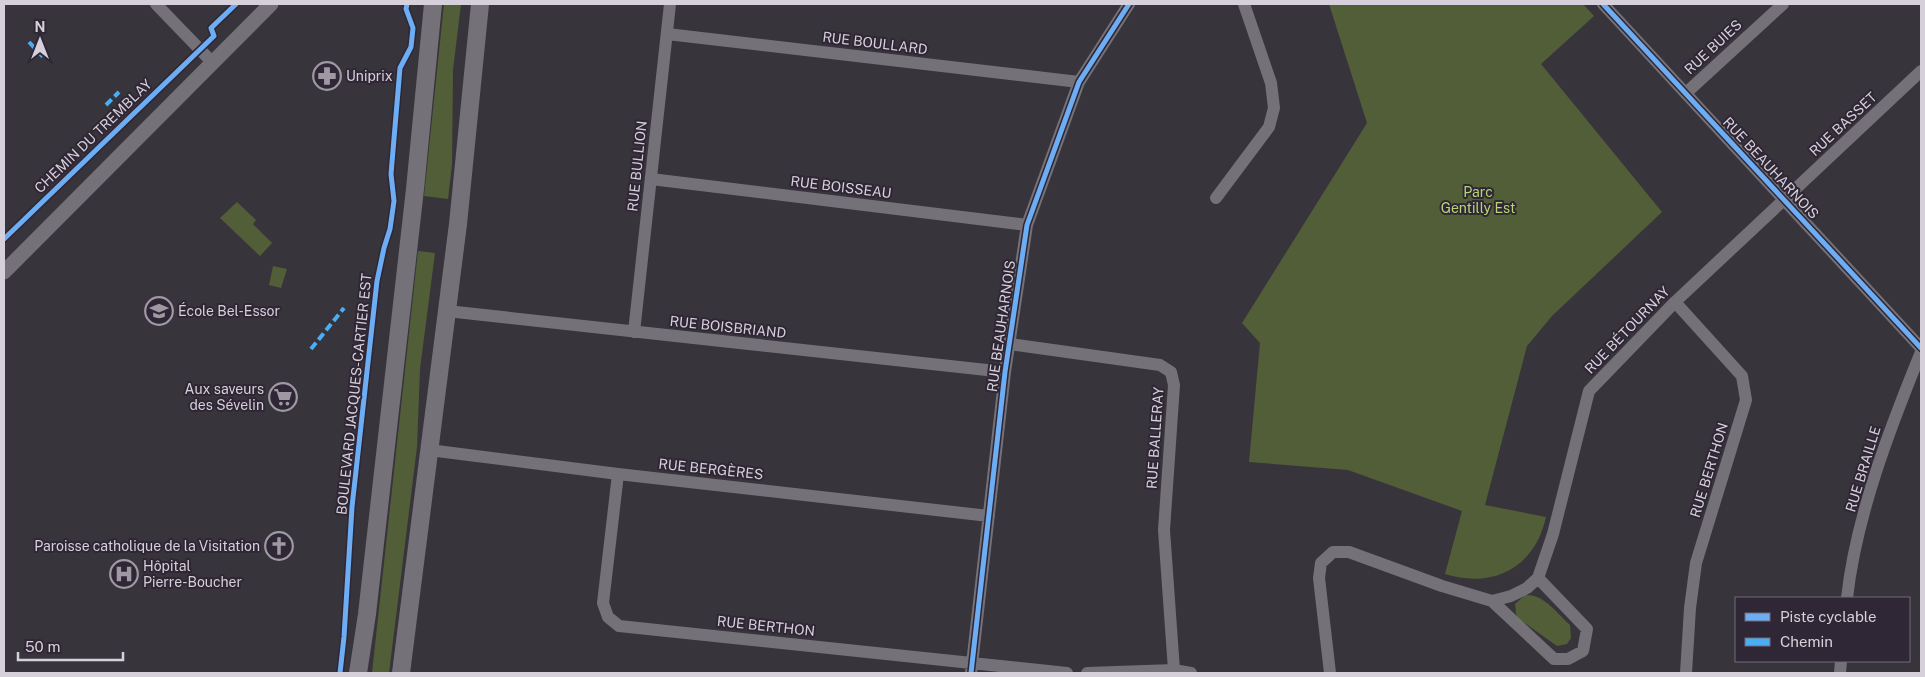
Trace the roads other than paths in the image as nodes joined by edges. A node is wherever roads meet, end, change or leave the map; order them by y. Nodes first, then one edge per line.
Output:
1 (156, 4) edge
2 (271, 4) edge
3 (433, 4) edge
4 (480, 4) edge
5 (670, 4) edge
6 (1130, 4) edge
7 (1244, 4) edge
8 (1604, 4) edge
9 (1783, 4) edge
10 (667, 34) junction
11 (212, 62) junction
12 (1921, 71) edge
13 (1079, 82) junction
14 (1686, 93) junction
15 (651, 179) junction
16 (1216, 198) dead end
17 (1784, 200) junction
18 (1027, 225) junction
19 (4, 272) edge
20 (1675, 302) junction
21 (447, 311) junction
22 (634, 332) junction
23 (1010, 344) junction
24 (1921, 350) edge
25 (1005, 372) junction
26 (429, 450) junction
27 (618, 474) junction
28 (988, 516) junction
29 (1538, 578) junction
30 (1847, 597) edge
31 (1492, 601) junction
32 (972, 668) edge
33 (1174, 670) junction
34 (358, 673) edge
35 (401, 673) edge
36 (1068, 673) edge
37 (1087, 673) edge
38 (1190, 673) edge
39 (1330, 673) edge
40 (1686, 673) edge

1 - 11 street
2 - 11 street
3 - 34 main road
4 - 21 main road
5 - 10 street, RUE BULLION
6 - 13 street, RUE BEAUHARNOIS
7 - 16 street
8 - 14 street, RUE BEAUHARNOIS
9 - 14 street, RUE BUIES
10 - 13 street, RUE BOULLARD
10 - 15 street, RUE BULLION
11 - 19 street
12 - 17 street, RUE BASSET
13 - 18 street, RUE BEAUHARNOIS
14 - 17 street, RUE BEAUHARNOIS
15 - 18 street, RUE BOISSEAU
15 - 22 street, RUE BULLION
17 - 20 street, RUE BÉTOURNAY
17 - 24 street, RUE BEAUHARNOIS
18 - 23 street, RUE BEAUHARNOIS
20 - 29 street, RUE BÉTOURNAY
20 - 40 street, RUE BERTHON
21 - 22 street, RUE BOISBRIAND
21 - 26 main road
22 - 25 street, RUE BOISBRIAND
23 - 25 street, RUE BEAUHARNOIS
23 - 33 street, RUE BALLERAY
24 - 30 street, RUE BRAILLE
25 - 28 street, RUE BEAUHARNOIS
26 - 27 street, RUE BERGÈRES
26 - 35 main road
27 - 28 street, RUE BERGÈRES
27 - 32 street, RUE BERTHON
28 - 32 street, RUE BEAUHARNOIS
29 - 31 street
29 - 31 street
31 - 39 street
32 - 36 street, RUE BERTHON
33 - 37 street
33 - 38 street

